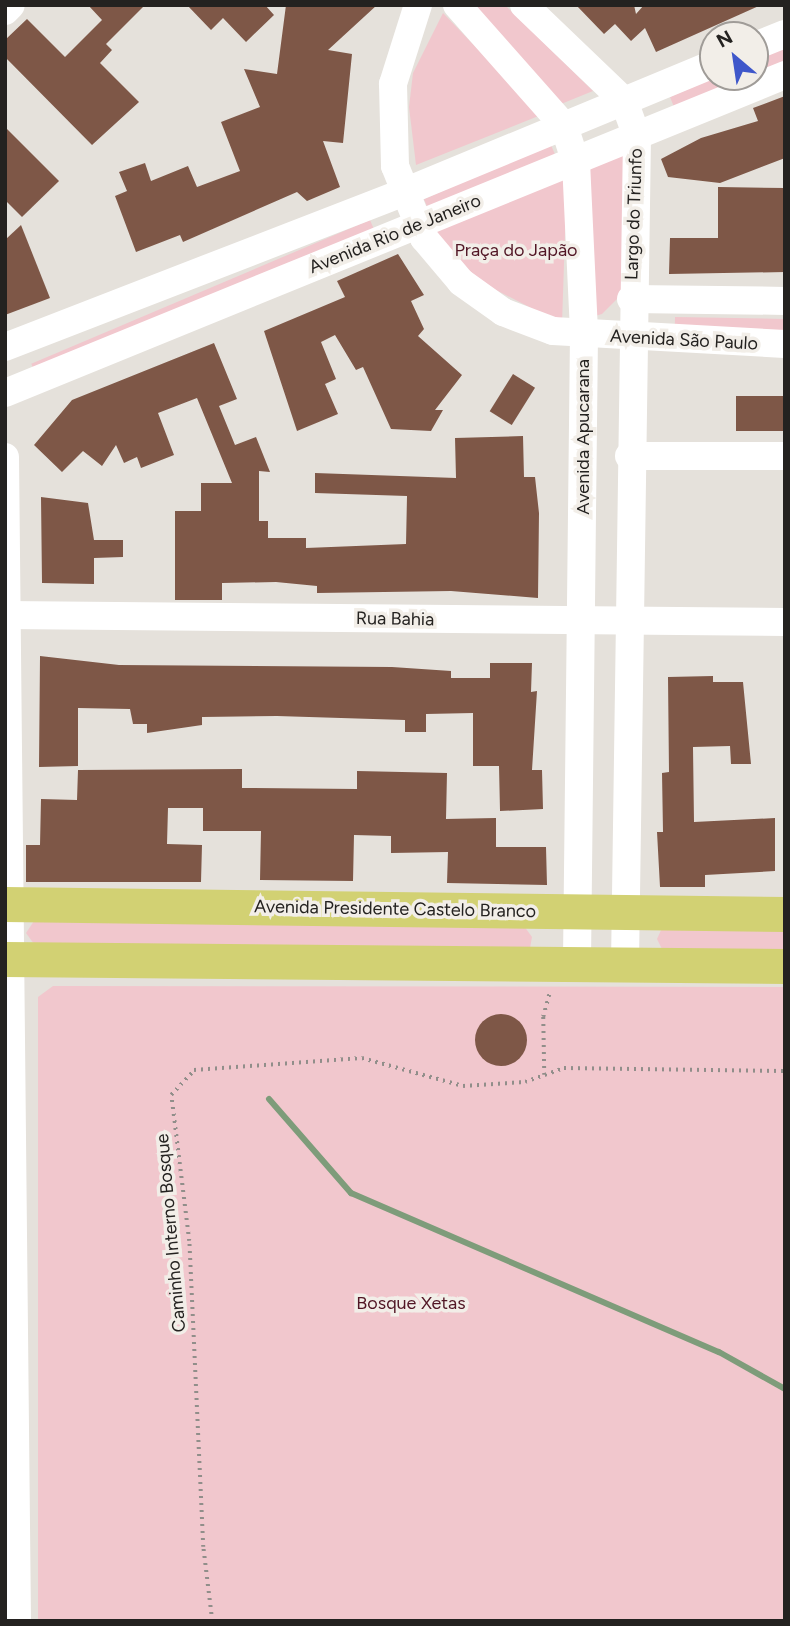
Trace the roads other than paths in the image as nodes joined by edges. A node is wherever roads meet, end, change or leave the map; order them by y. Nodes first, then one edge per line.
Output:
1 (11, 5) edge
2 (418, 5) edge
3 (457, 5) edge
4 (524, 5) edge
5 (5, 11) edge
6 (699, 70) edge
7 (785, 75) edge
8 (624, 101) junction
9 (564, 126) junction
10 (637, 136) junction
11 (576, 162) junction
12 (402, 193) junction
13 (416, 224) junction
14 (631, 299) junction
15 (785, 301) edge
16 (584, 334) junction
17 (630, 340) junction
18 (785, 344) edge
19 (5, 347) edge
20 (5, 393) edge
21 (629, 456) junction
22 (785, 456) edge
23 (5, 457) edge
24 (6, 615) edge
25 (628, 620) junction
26 (582, 621) junction
27 (785, 622) edge
28 (10, 904) edge
29 (580, 911) junction
30 (628, 912) junction
31 (785, 914) edge
32 (10, 959) edge
33 (568, 962) junction
34 (625, 964) junction
35 (785, 966) edge
36 (11, 1241) edge
37 (17, 1621) edge

1 - 5 street
2 - 12 street
3 - 9 street, Avenida Apucarana
4 - 8 street, Largo do Triunfo
6 - 8 street, Avenida Rio de Janeiro
7 - 10 street, Avenida Rio de Janeiro
8 - 9 street, Avenida Rio de Janeiro
8 - 10 street, Largo do Triunfo
9 - 11 street, Avenida Apucarana
9 - 12 street, Avenida Rio de Janeiro
10 - 11 street, Avenida Rio de Janeiro
10 - 14 street, Largo do Triunfo
11 - 13 street, Avenida Rio de Janeiro
11 - 16 street, Avenida Apucarana
12 - 13 street
12 - 19 street, Avenida Rio de Janeiro
13 - 16 street
13 - 20 street, Avenida Rio de Janeiro
14 - 15 street
14 - 16 street
14 - 17 street
16 - 17 street, Avenida São Paulo
16 - 26 street, Avenida Apucarana
17 - 18 street, Avenida São Paulo
17 - 21 street
21 - 22 street
21 - 25 street
23 - 24 street
24 - 26 street, Rua Bahia
24 - 28 street
25 - 26 street, Rua Bahia
25 - 27 street, Rua Bahia
25 - 30 street
26 - 29 street, Avenida Apucarana
28 - 29 main road, Avenida Presidente Castelo Branco
28 - 32 street
29 - 30 main road, Avenida Presidente Castelo Branco
29 - 33 street, Avenida Apucarana
30 - 31 main road, Avenida Presidente Castelo Branco
30 - 34 street
32 - 33 main road
32 - 36 street
33 - 34 main road
34 - 35 main road
36 - 37 street

